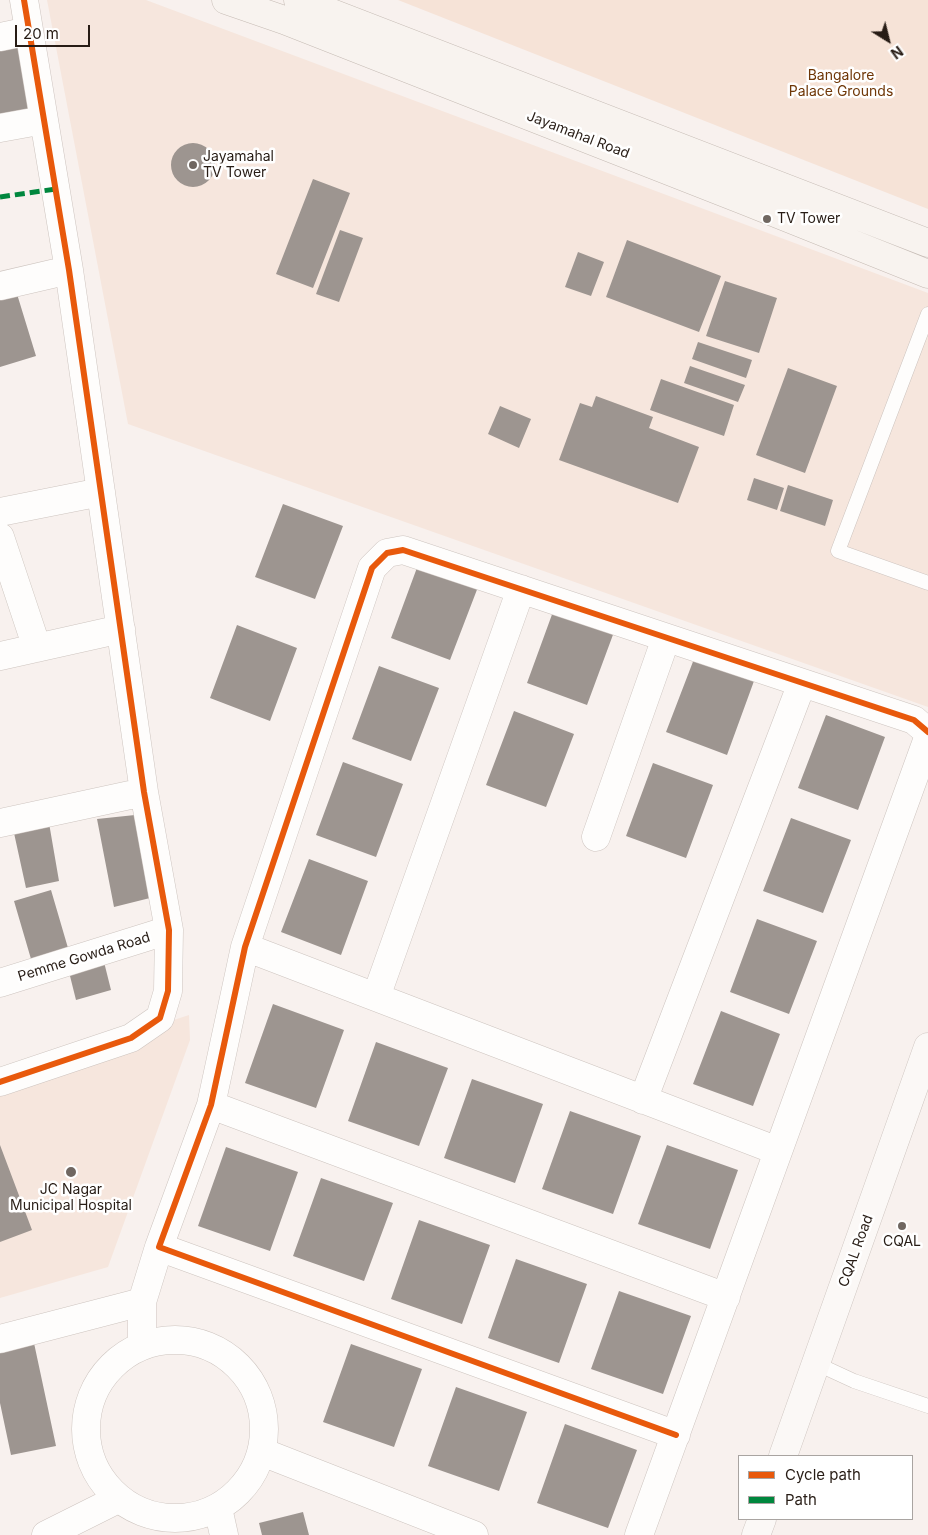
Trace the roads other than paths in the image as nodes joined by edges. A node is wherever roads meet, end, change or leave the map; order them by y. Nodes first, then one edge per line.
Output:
1 (24, 0) edge
2 (226, 0) edge
3 (293, 7) edge
4 (29, 31) junction
5 (0, 37) edge
6 (44, 120) junction
7 (0, 128) edge
8 (928, 243) edge
9 (69, 270) junction
10 (928, 274) edge
11 (0, 286) edge
12 (928, 314) edge
13 (101, 492) junction
14 (0, 512) edge
15 (0, 537) edge
16 (928, 583) edge
17 (521, 589) junction
18 (121, 629) junction
19 (666, 638) junction
20 (37, 648) junction
21 (0, 656) edge
22 (802, 683) junction
23 (928, 732) edge
24 (928, 738) edge
25 (144, 792) junction
26 (0, 823) edge
27 (596, 837) dead end
28 (168, 930) junction
29 (245, 947) junction
30 (0, 983) edge
31 (376, 997) junction
32 (928, 1047) edge
33 (0, 1082) edge
34 (643, 1100) junction
35 (211, 1105) junction
36 (778, 1151) junction
37 (159, 1247) junction
38 (726, 1297) junction
39 (142, 1302) junction
40 (0, 1339) edge
41 (142, 1345) junction
42 (815, 1364) junction
43 (928, 1406) edge
44 (676, 1435) junction
45 (262, 1452) junction
46 (783, 1455) edge
47 (118, 1500) junction
48 (218, 1508) junction
49 (762, 1520) edge
50 (46, 1535) edge
51 (224, 1535) edge
52 (474, 1535) edge
53 (639, 1535) edge
54 (756, 1535) edge

1 - 4 street
2 - 3 main road, Jayamahal Road
3 - 8 main road, Jayamahal Road
3 - 10 main road, Jayamahal Road
4 - 5 street
4 - 6 street
6 - 7 street
6 - 9 street
9 - 11 street
9 - 13 street
12 - 16 lane
13 - 14 street
13 - 18 street
15 - 20 street
17 - 19 street
17 - 29 street
17 - 31 street
18 - 20 street
18 - 25 street
19 - 22 street
19 - 27 street
20 - 21 street
22 - 23 street
22 - 34 street
24 - 36 street
25 - 26 street
25 - 28 street
28 - 30 street, Pemme Gowda Road
28 - 33 street
29 - 31 street
29 - 35 street
31 - 34 street
32 - 42 main road, CQAL Road
34 - 36 street
35 - 37 street
35 - 38 street
36 - 38 street
37 - 39 street
37 - 44 street
38 - 44 street
39 - 40 street
39 - 41 street
41 - 45 street
41 - 47 street
42 - 43 lane
42 - 46 main road, CQAL Road
44 - 53 street
45 - 48 street
45 - 52 street
47 - 48 street
47 - 50 street
48 - 51 street
49 - 54 main road

